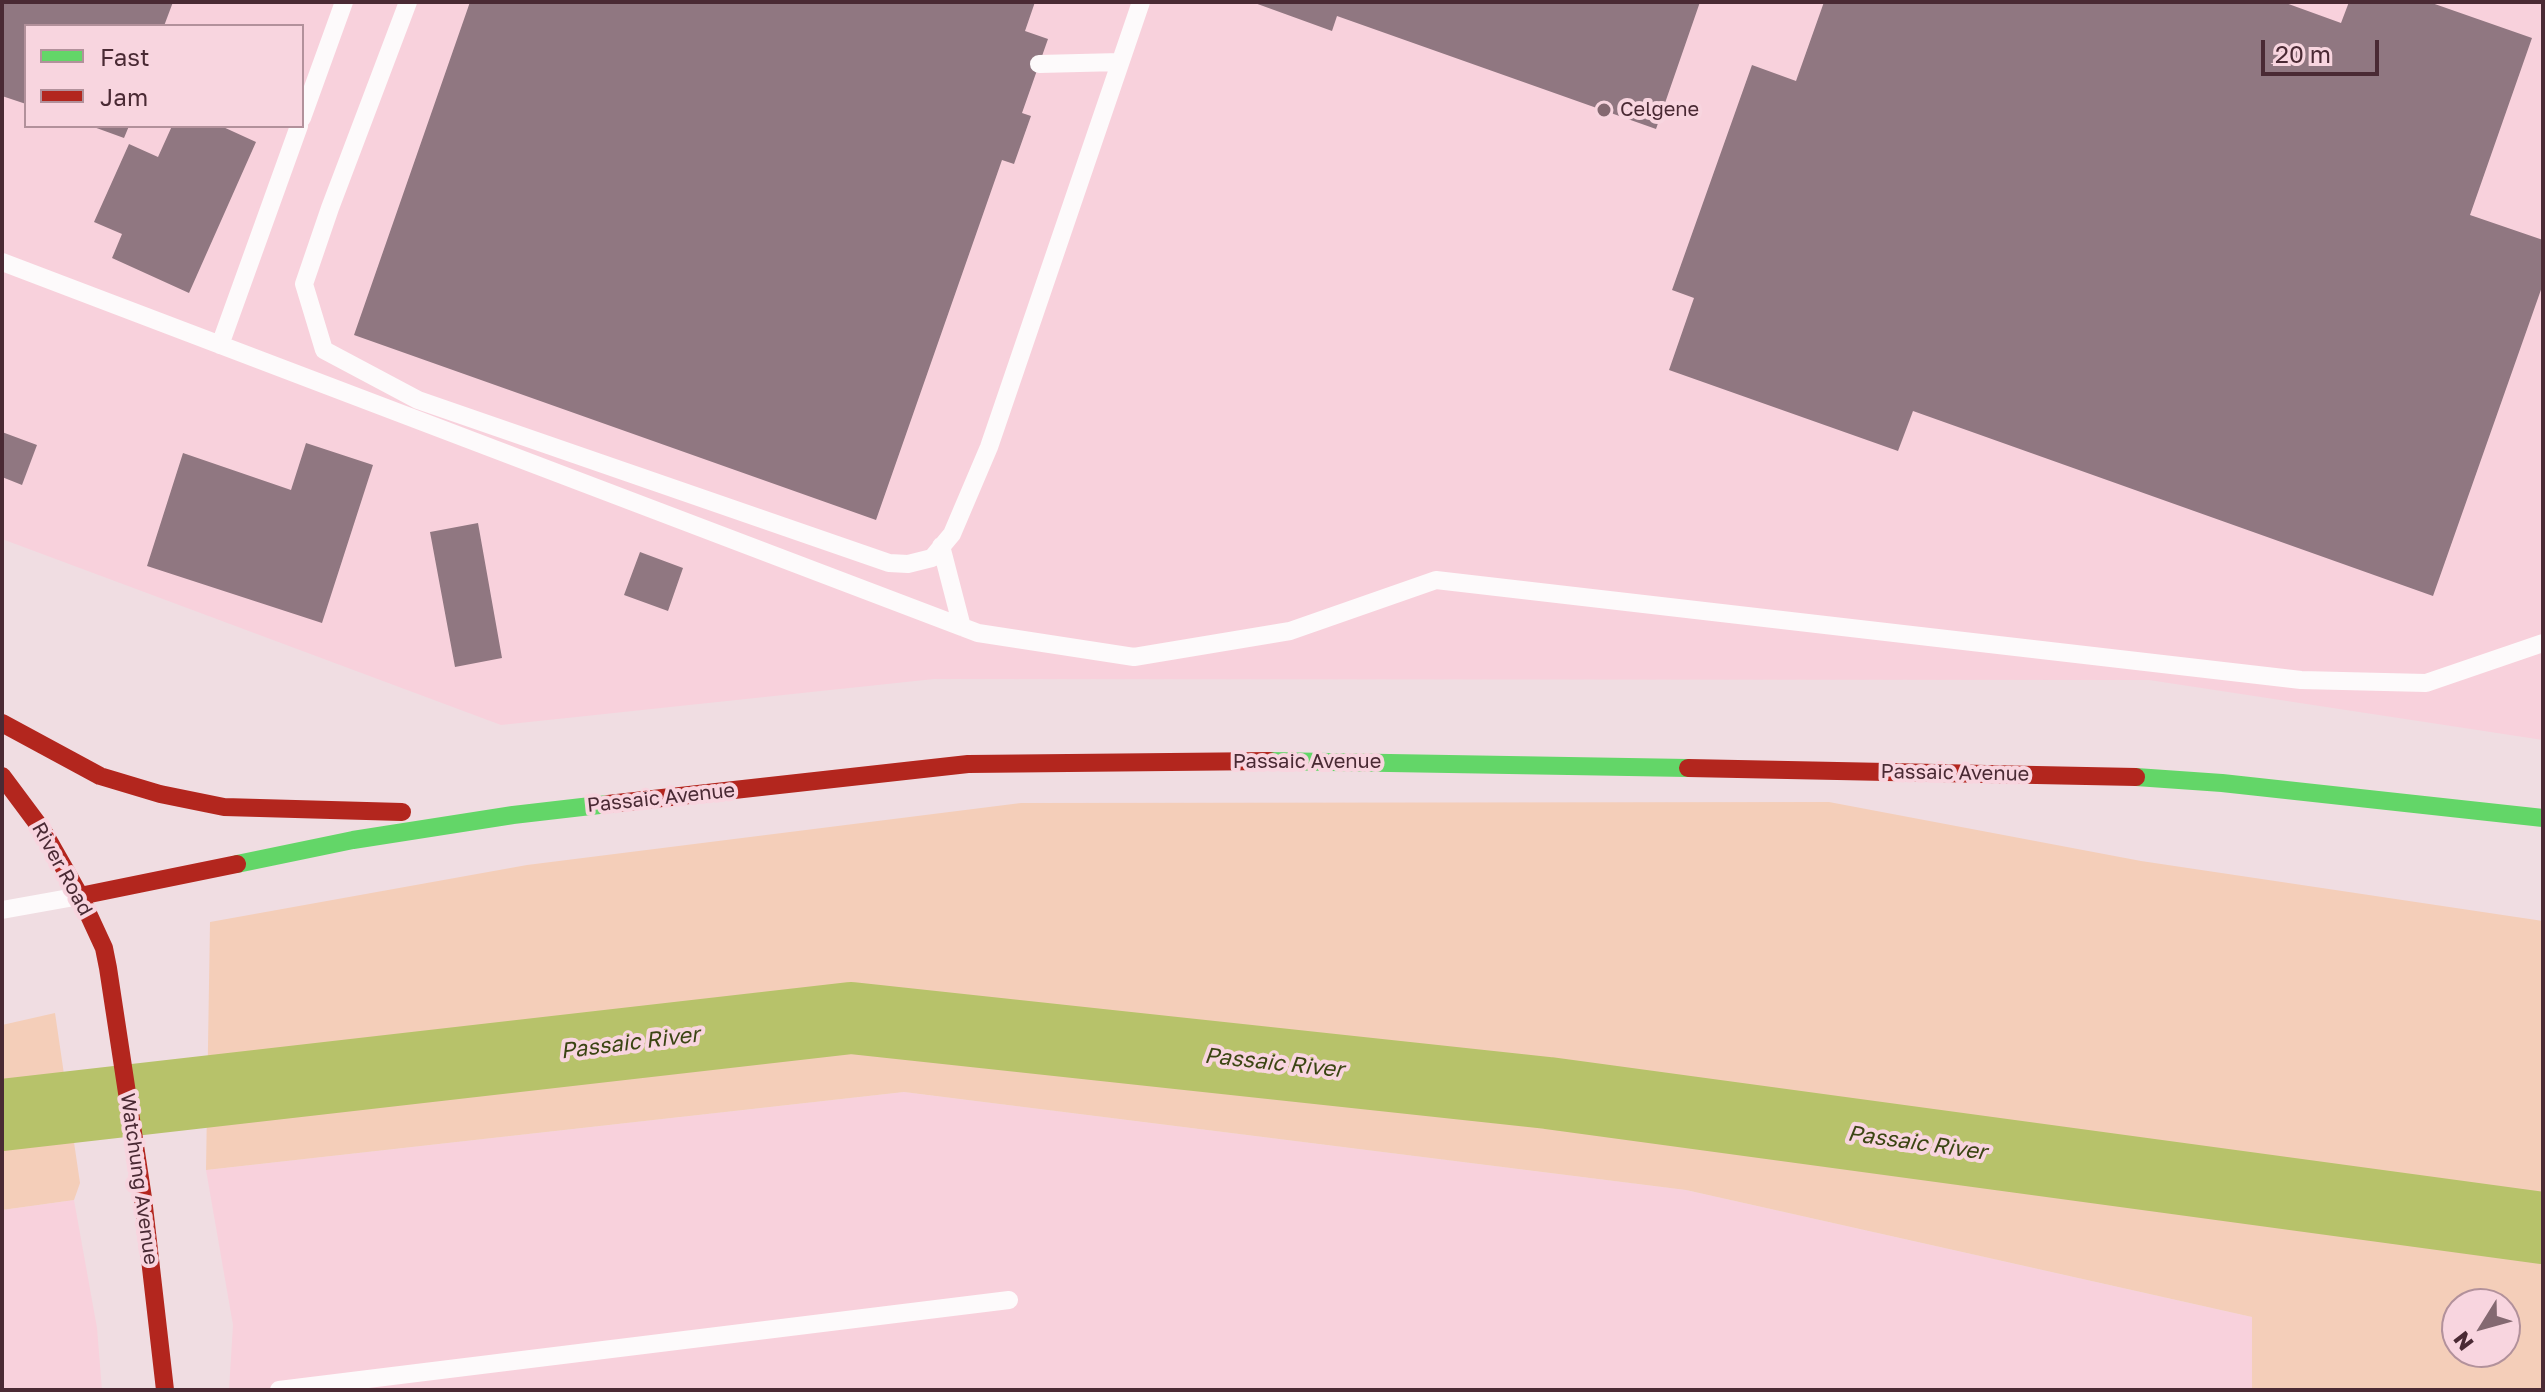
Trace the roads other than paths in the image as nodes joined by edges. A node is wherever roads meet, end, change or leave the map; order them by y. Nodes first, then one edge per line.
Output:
1 (344, 2) edge
2 (408, 2) edge
3 (1141, 2) edge
4 (1120, 62) junction
5 (1039, 64) dead end
6 (304, 112) edge
7 (298, 128) edge
8 (2, 262) edge
9 (220, 345) junction
10 (941, 546) junction
11 (962, 627) junction
12 (2543, 643) edge
13 (2, 723) edge
14 (2, 776) edge
15 (513, 815) junction
16 (2543, 818) edge
17 (80, 896) junction
18 (2, 910) edge
19 (108, 968) joint
20 (1009, 1300) dead end
21 (165, 1390) edge
22 (279, 1390) edge

1 - 6 lane
2 - 10 lane
3 - 4 lane
4 - 5 lane
4 - 10 lane
7 - 9 lane
8 - 9 lane
9 - 11 lane
10 - 11 lane
11 - 12 lane
13 - 15 main road
14 - 17 main road, River Road
15 - 16 main road, Passaic Avenue
15 - 17 main road, Passaic Avenue
17 - 18 lane
17 - 19 main road, River Road
19 - 21 main road, Watchung Avenue
20 - 22 lane

